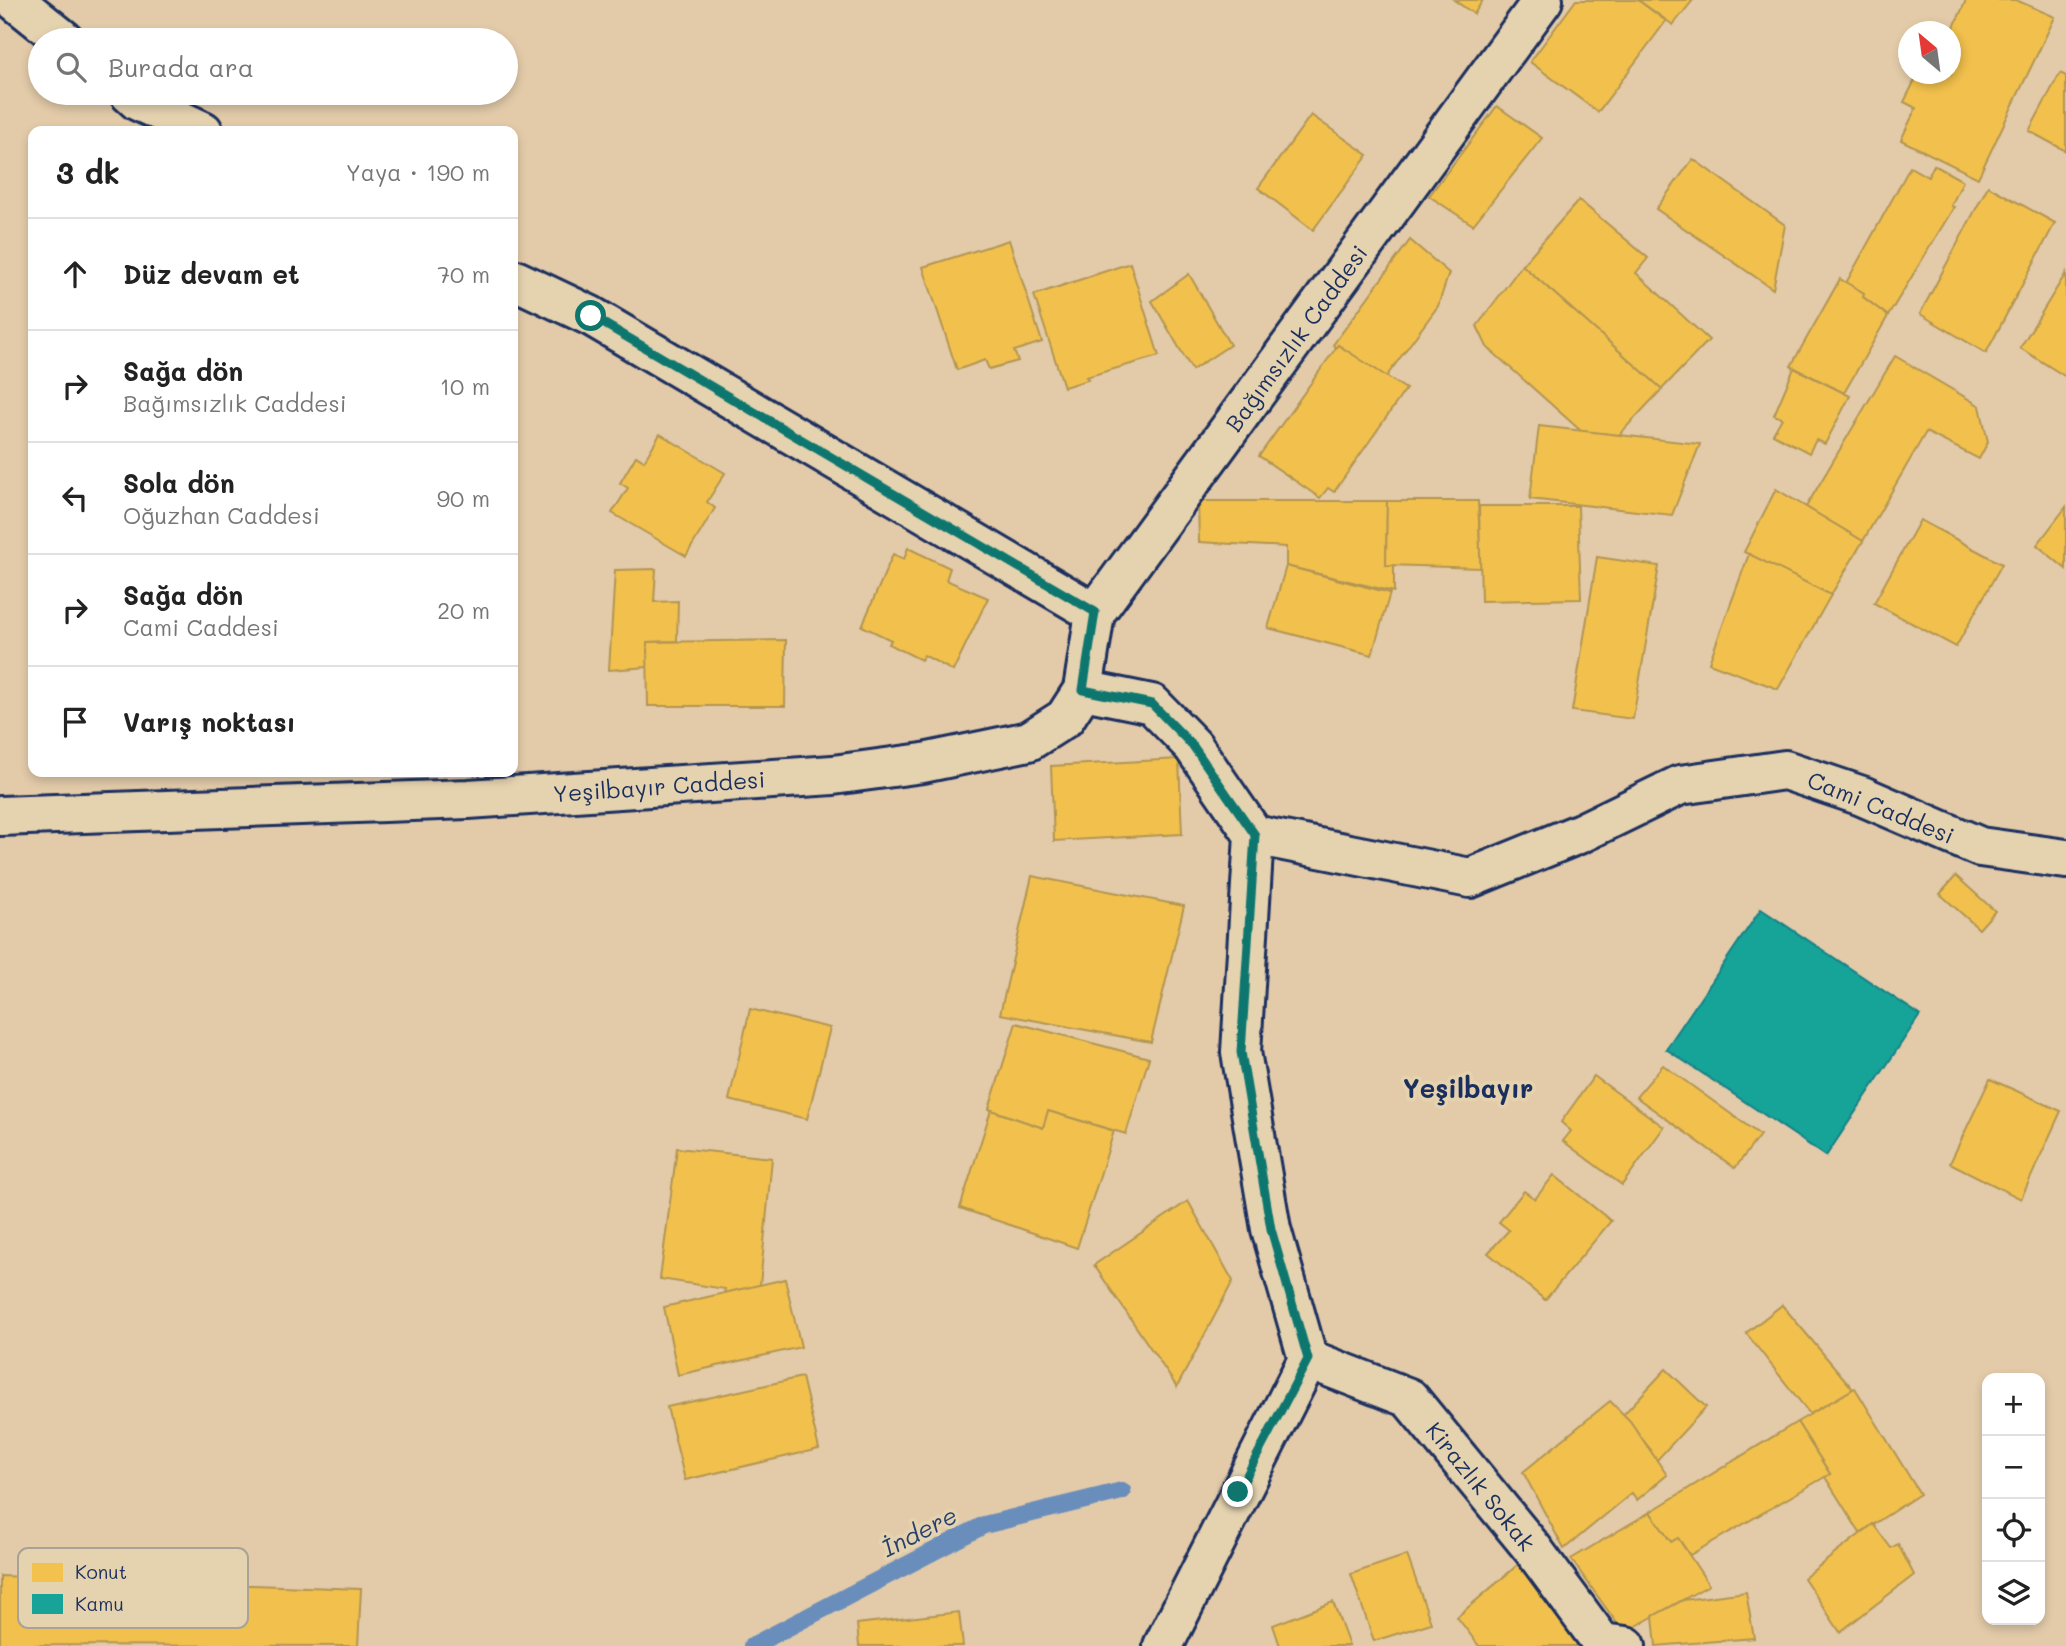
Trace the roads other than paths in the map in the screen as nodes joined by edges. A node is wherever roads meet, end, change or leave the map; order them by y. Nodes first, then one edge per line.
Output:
1 (14, 0) edge
2 (1543, 0) edge
3 (49, 28) edge
4 (147, 105) edge
5 (192, 126) edge
6 (518, 281) edge
7 (1095, 612) junction
8 (1083, 690) junction
9 (0, 816) edge
10 (1255, 835) junction
11 (2066, 859) edge
12 (1308, 1359) junction
13 (1163, 1646) edge
14 (1626, 1646) edge

1 - 3 street
2 - 7 street, Bağımsızlık Caddesi
4 - 5 street
6 - 7 street
7 - 8 street, Bağımsızlık Caddesi
8 - 9 street, Yeşilbayır Caddesi
8 - 10 street
10 - 11 street, Cami Caddesi
10 - 12 street
12 - 13 street
12 - 14 street, Kirazlık Sokak

